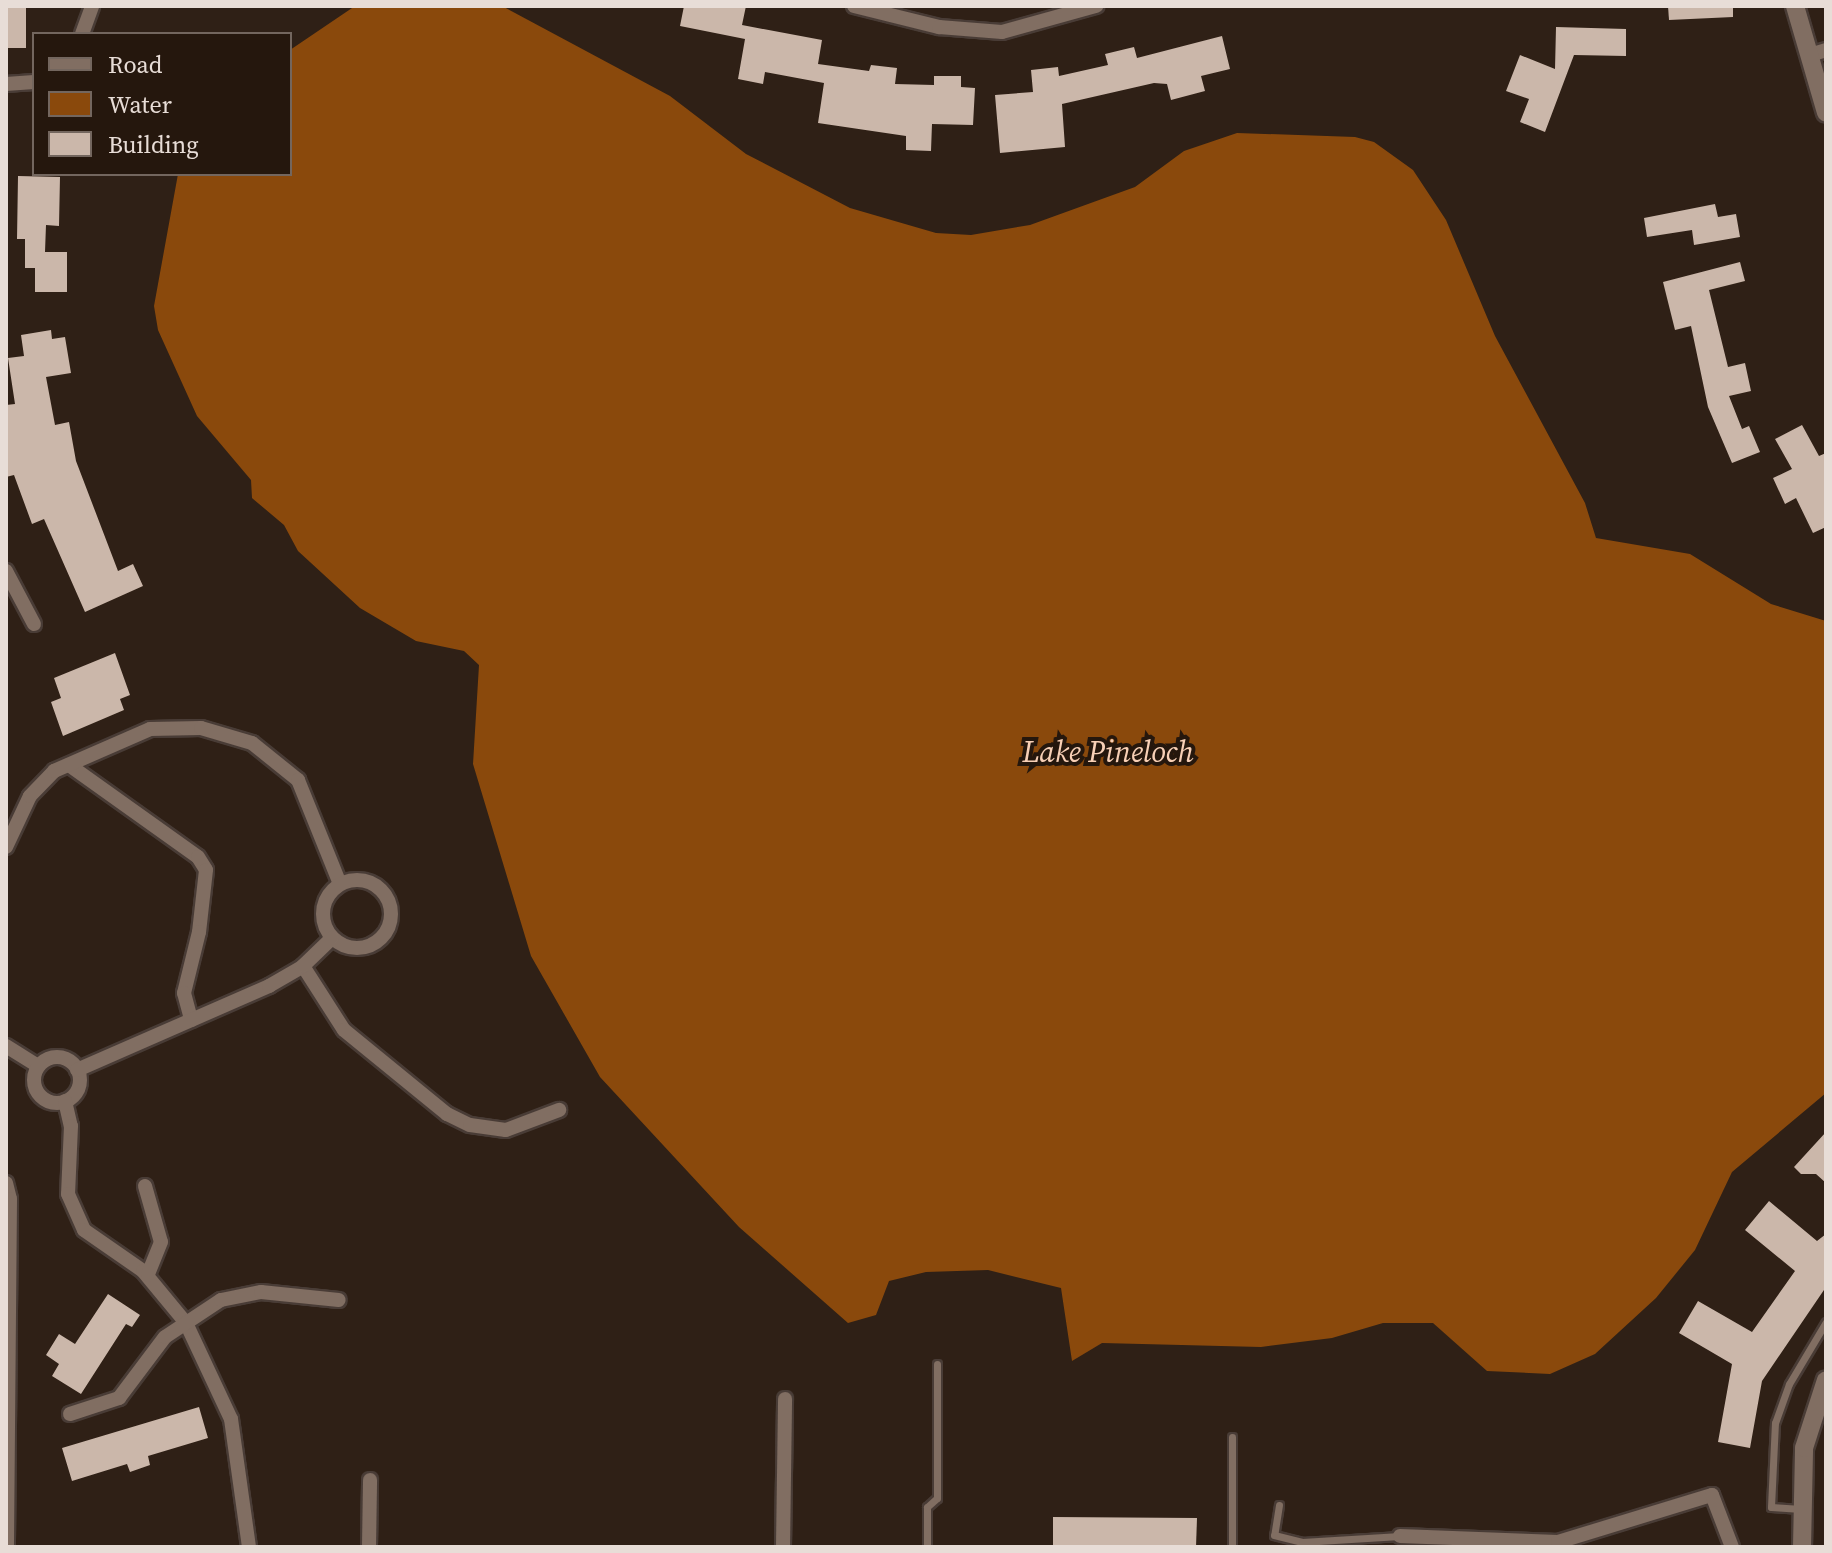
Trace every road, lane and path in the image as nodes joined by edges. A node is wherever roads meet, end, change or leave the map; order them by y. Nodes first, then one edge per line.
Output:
1 (92, 6) edge
2 (854, 6) edge
3 (1096, 6) edge
4 (1795, 6) edge
5 (83, 32) edge
6 (1818, 53) edge
7 (32, 82) edge
8 (6, 84) edge
9 (1826, 113) edge
10 (6, 571) edge
11 (34, 624) dead end
12 (69, 765) junction
13 (6, 847) edge
14 (340, 884) junction
15 (332, 938) junction
16 (303, 966) junction
17 (191, 1020) junction
18 (6, 1046) edge
19 (38, 1066) junction
20 (77, 1070) junction
21 (65, 1101) junction
22 (559, 1110) dead end
23 (6, 1183) edge
24 (145, 1186) dead end
25 (148, 1275) junction
26 (339, 1300) dead end
27 (186, 1323) junction
28 (1825, 1325) edge
29 (937, 1364) dead end
30 (1826, 1380) edge
31 (785, 1399) dead end
32 (70, 1414) dead end
33 (1232, 1437) dead end
34 (370, 1480) dead end
35 (1279, 1505) dead end
36 (1802, 1509) junction
37 (1400, 1536) joint
38 (1525, 1545) edge
39 (7, 1547) edge
40 (249, 1547) edge
41 (369, 1547) edge
42 (783, 1547) edge
43 (927, 1547) edge
44 (1232, 1547) edge
45 (1732, 1547) edge
46 (1802, 1547) edge

1 - 5 street
2 - 3 street
4 - 6 street
6 - 9 street
7 - 8 street
10 - 11 street
12 - 13 street
12 - 14 street
12 - 17 street
14 - 15 street
14 - 15 street
15 - 16 street
16 - 17 street
16 - 22 street
17 - 20 street
18 - 19 street
19 - 20 street
19 - 21 street
20 - 21 street
21 - 25 street
23 - 39 street
24 - 25 street
25 - 27 street
26 - 27 street
27 - 32 street
27 - 40 street
28 - 36 lane
29 - 43 lane
30 - 36 street
31 - 42 street
33 - 44 lane
34 - 41 street
35 - 37 lane
36 - 46 street
37 - 38 street
38 - 45 street

